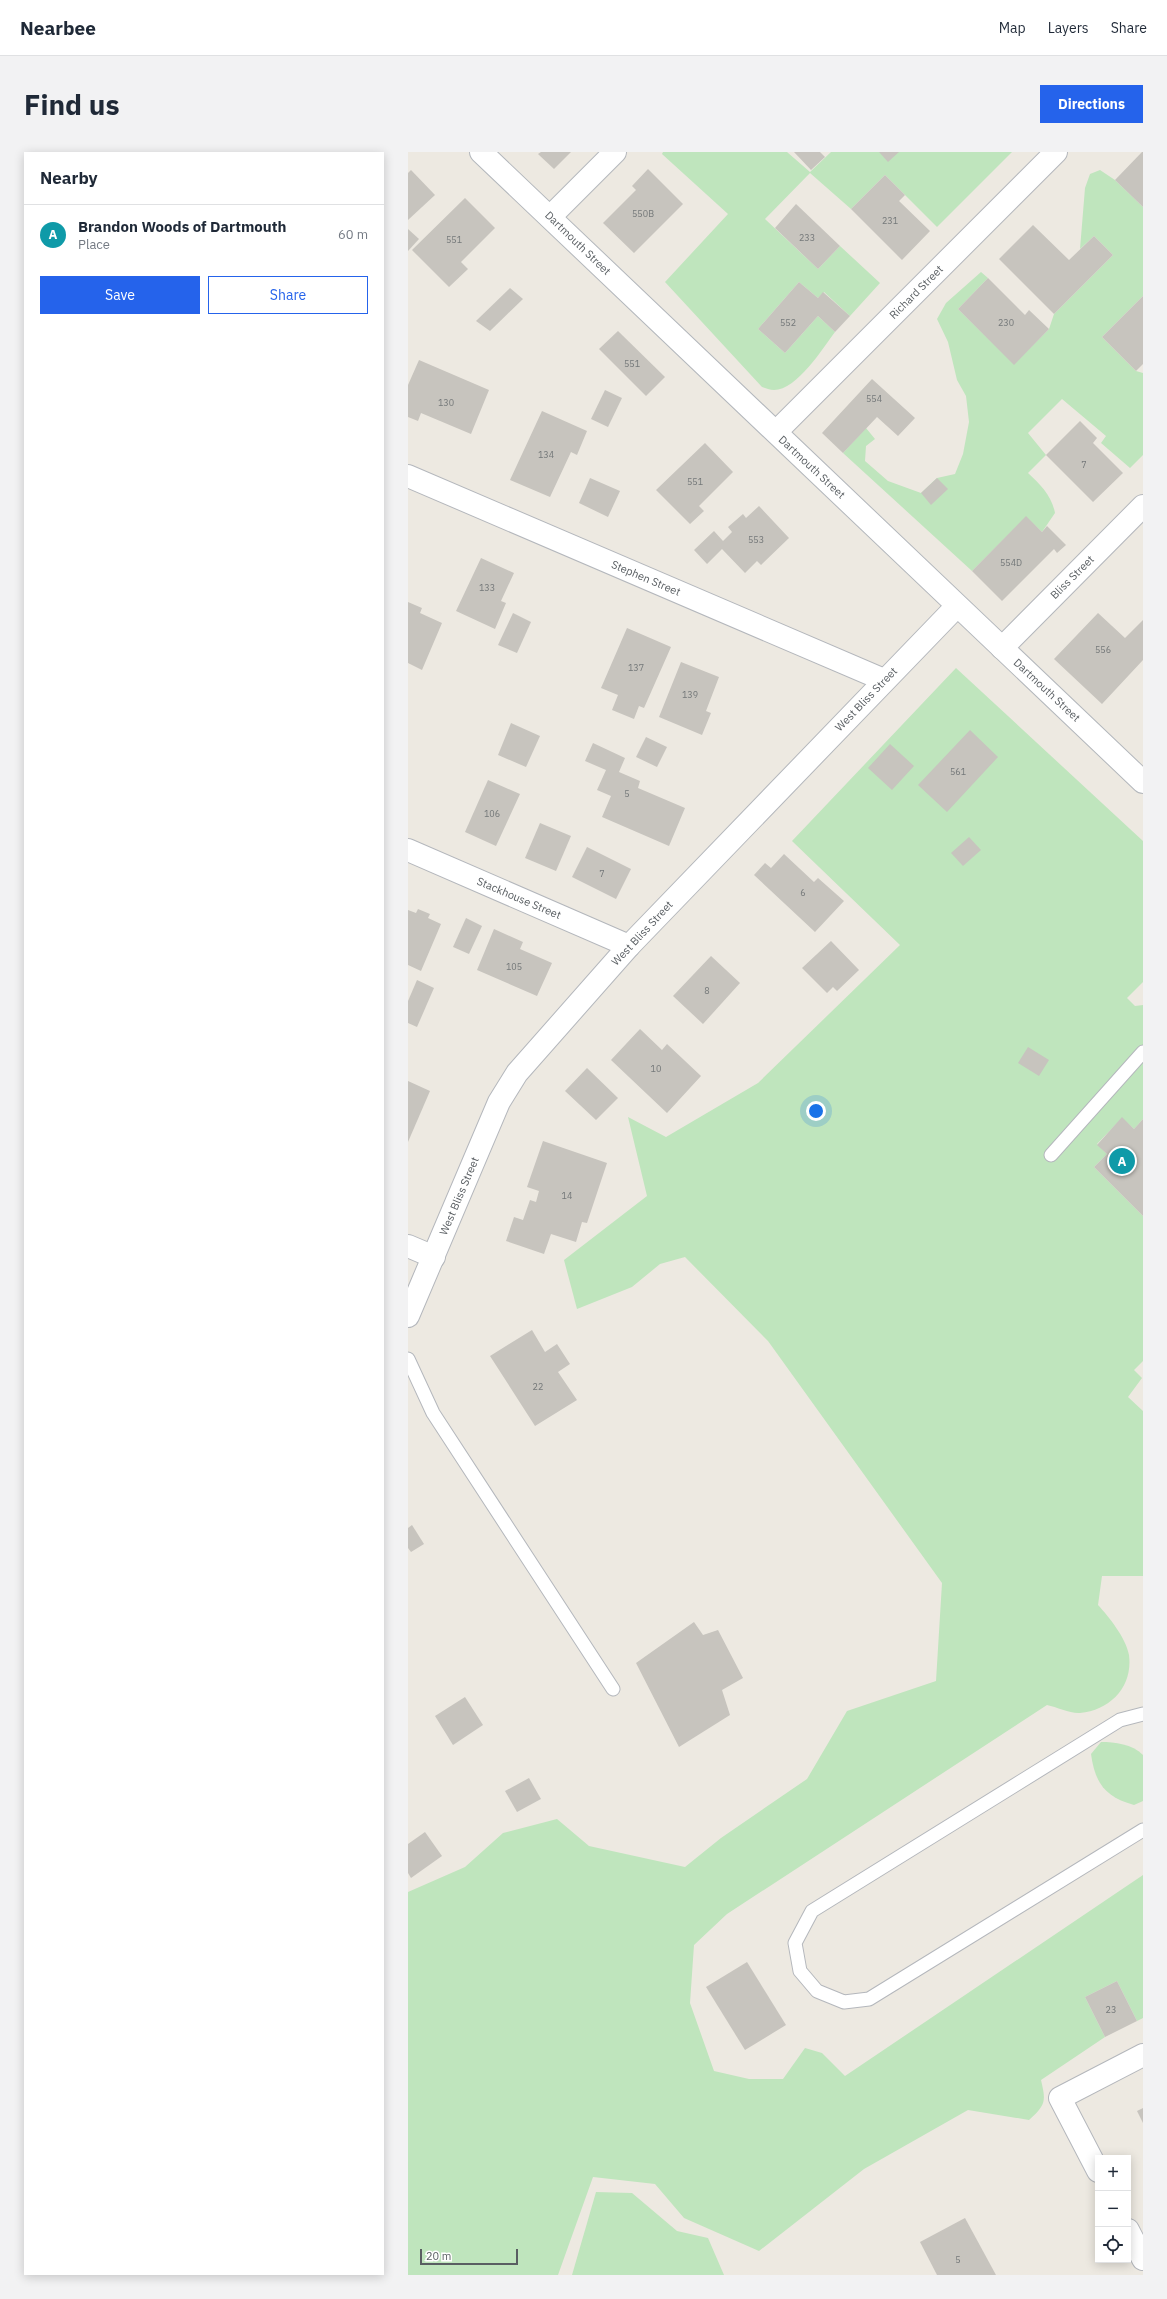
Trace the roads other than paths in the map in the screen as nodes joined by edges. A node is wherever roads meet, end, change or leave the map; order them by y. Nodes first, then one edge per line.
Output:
1 (481, 152) edge
2 (615, 152) edge
3 (1056, 152) edge
4 (550, 217) junction
5 (776, 432) junction
6 (408, 476) edge
7 (1143, 506) edge
8 (957, 606) junction
9 (1002, 648) junction
10 (884, 680) junction
11 (1143, 782) edge
12 (408, 850) edge
13 (629, 946) junction
14 (1143, 1052) edge
15 (1052, 1155) dead end
16 (408, 1246) edge
17 (434, 1257) junction
18 (408, 1316) edge
19 (408, 1359) edge
20 (613, 1688) dead end
21 (1143, 1714) edge
22 (1143, 1830) edge
23 (1143, 2055) edge
24 (1095, 2166) edge

1 - 4 street, Dartmouth Street
2 - 4 street
3 - 5 street, Richard Street
4 - 5 street, Dartmouth Street
5 - 8 street, Dartmouth Street
6 - 10 street, Stephen Street
7 - 9 street, Bliss Street
8 - 9 street, Dartmouth Street
8 - 10 street, West Bliss Street
9 - 11 street, Dartmouth Street
10 - 13 street, West Bliss Street
12 - 13 street, Stackhouse Street
13 - 17 street, West Bliss Street
14 - 15 lane
16 - 17 street
17 - 18 street, West Bliss Street
19 - 20 lane
21 - 22 lane
23 - 24 street

